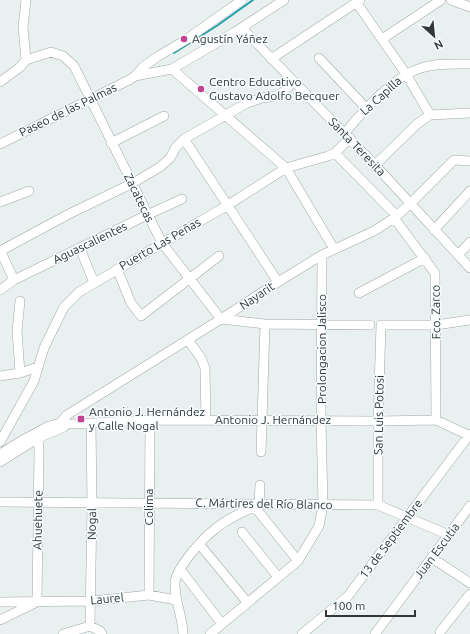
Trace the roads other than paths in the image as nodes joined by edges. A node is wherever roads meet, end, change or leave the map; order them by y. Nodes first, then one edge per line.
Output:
1 (26, 0) edge
2 (242, 0) edge
3 (284, 0) edge
4 (441, 0) edge
5 (451, 0) edge
6 (358, 1) edge
7 (470, 7) edge
8 (242, 28) junction
9 (382, 39) junction
10 (320, 58) dead end
11 (271, 59) junction
12 (26, 60) junction
13 (470, 64) edge
14 (172, 69) junction
15 (406, 74) junction
16 (135, 76) junction
17 (0, 82) edge
18 (294, 82) junction
19 (90, 99) junction
20 (366, 108) junction
21 (470, 113) edge
22 (226, 115) junction
23 (430, 115) junction
24 (164, 116) dead end
25 (347, 136) junction
26 (184, 138) junction
27 (111, 143) junction
28 (0, 144) edge
29 (335, 153) junction
30 (470, 161) edge
31 (376, 165) junction
32 (286, 168) junction
33 (133, 183) junction
34 (29, 191) dead end
35 (470, 191) edge
36 (182, 199) dead end
37 (0, 202) edge
38 (410, 204) junction
39 (228, 205) junction
40 (147, 215) junction
41 (395, 217) junction
42 (434, 230) junction
43 (470, 242) edge
44 (162, 243) junction
45 (80, 248) junction
46 (334, 249) junction
47 (0, 251) edge
48 (322, 255) junction
49 (458, 255) junction
50 (219, 256) dead end
51 (425, 258) junction
52 (470, 268) edge
53 (117, 269) junction
54 (190, 279) junction
55 (14, 280) junction
56 (278, 282) junction
57 (94, 283) junction
58 (0, 290) edge
59 (359, 293) dead end
60 (20, 301) dead end
61 (222, 319) junction
62 (470, 320) edge
63 (265, 324) junction
64 (322, 325) junction
65 (370, 325) dead end
66 (436, 325) junction
67 (188, 340) junction
68 (38, 367) junction
69 (20, 373) junction
70 (1, 378) edge
71 (150, 420) junction
72 (206, 420) junction
73 (322, 420) junction
74 (436, 420) junction
75 (263, 421) junction
76 (378, 421) junction
77 (91, 423) junction
78 (60, 426) junction
79 (470, 435) edge
80 (38, 438) junction
81 (0, 442) edge
82 (261, 452) dead end
83 (0, 454) edge
84 (0, 462) edge
85 (260, 485) dead end
86 (0, 502) edge
87 (38, 502) junction
88 (92, 503) junction
89 (149, 503) junction
90 (257, 505) junction
91 (323, 505) junction
92 (378, 505) junction
93 (470, 506) edge
94 (407, 517) junction
95 (242, 532) dead end
96 (449, 535) junction
97 (200, 545) junction
98 (432, 558) junction
99 (298, 561) junction
100 (180, 569) junction
101 (278, 577) junction
102 (470, 583) edge
103 (470, 594) edge
104 (149, 595) junction
105 (176, 600) junction
106 (92, 601) junction
107 (0, 602) edge
108 (37, 602) junction
109 (247, 602) junction
110 (0, 620) edge
111 (222, 624) junction
112 (90, 626) junction
113 (440, 632) dead end
114 (66, 634) edge
115 (102, 634) edge
116 (183, 634) edge
117 (210, 634) edge
118 (302, 634) edge
119 (375, 634) edge

1 - 12 street
2 - 16 street, Paseo de las Palmas
3 - 8 street, Paseo de las Palmas
4 - 9 street
5 - 7 street
6 - 9 street
6 - 11 street
8 - 11 street, Santa Teresita
8 - 14 street, Paseo de las Palmas
9 - 15 street
10 - 20 street
11 - 18 street, Santa Teresita
12 - 17 street
12 - 19 street, Zacatecas
13 - 15 street, La Capilla
14 - 16 street, Paseo de las Palmas
14 - 22 street
15 - 20 street, La Capilla
15 - 23 street
16 - 19 street, Paseo de las Palmas
18 - 22 street
18 - 25 street, Santa Teresita
19 - 27 street, Zacatecas
19 - 28 street, Paseo de las Palmas
20 - 25 street, La Capilla
21 - 23 street
22 - 26 street
22 - 32 street
23 - 31 street
24 - 27 street
25 - 29 street, Puerto Las Peñas
25 - 31 street, Santa Teresita
26 - 33 street
26 - 39 street
27 - 33 street, Zacatecas
29 - 32 street, Puerto Las Peñas
29 - 41 street, Fco. Zarco
30 - 38 street, Nayarit
31 - 38 street, Santa Teresita
32 - 39 street, Puerto Las Peñas
32 - 46 street
33 - 40 street, Zacatecas
33 - 47 street
34 - 37 street
35 - 42 street
36 - 40 street, Aguascalientes
38 - 41 street, Nayarit
38 - 42 street, Santa Teresita
39 - 44 street, Puerto Las Peñas
39 - 56 street
40 - 44 street, Zacatecas
40 - 45 street, Aguascalientes
41 - 46 street, Nayarit
41 - 51 street, Fco. Zarco
42 - 49 street, Santa Teresita
43 - 49 street
44 - 53 street, Puerto Las Peñas
44 - 54 street, Zacatecas
45 - 55 street, Aguascalientes
45 - 57 street
46 - 48 street, Nayarit
47 - 55 street
48 - 56 street, Nayarit
48 - 64 street, Prolongacion Jalisco
49 - 52 street, Santa Teresita
50 - 54 street
51 - 59 street
51 - 66 street, Fco. Zarco
53 - 54 street
53 - 57 street, Puerto Las Peñas
54 - 61 street, Zacatecas
55 - 58 street, Aguascalientes
56 - 61 street, Nayarit
57 - 68 street, Puerto Las Peñas
60 - 69 street
61 - 63 street
61 - 67 street, Nayarit
62 - 66 street
63 - 64 street
63 - 75 street
64 - 65 street
64 - 73 street, Prolongacion Jalisco
66 - 74 street, Fco. Zarco
66 - 76 street, San Luis Potosi
67 - 72 street
67 - 78 street, Nayarit
68 - 69 street
68 - 81 street, Puerto Las Peñas
69 - 70 street
71 - 72 street, Antonio J. Hernández
71 - 77 street, Antonio J. Hernández
71 - 89 street, Colima
72 - 75 street, Antonio J. Hernández
73 - 75 street, Antonio J. Hernández
73 - 76 street, Antonio J. Hernández
73 - 91 street, Prolongacion Jalisco
74 - 76 street, Antonio J. Hernández
74 - 79 street, Antonio J. Hernández
75 - 82 street
76 - 92 street, San Luis Potosi
77 - 78 street, Antonio J. Hernández
77 - 88 street, Nogal
78 - 80 street
78 - 83 street
79 - 94 street, 13 de Septiembre
80 - 84 street
80 - 87 street, Ahuehuete
85 - 90 street
86 - 87 street, C. Mártires del Río Blanco
87 - 88 street, C. Mártires del Río Blanco
87 - 108 street, Ahuehuete
88 - 89 street, C. Mártires del Río Blanco
88 - 106 street, Nogal
89 - 90 street, C. Mártires del Río Blanco
89 - 104 street, Colima
90 - 91 street, C. Mártires del Río Blanco
90 - 97 street
90 - 99 street
91 - 92 street, C. Mártires del Río Blanco
91 - 99 street, Prolongacion Jalisco
92 - 94 street
93 - 96 street, Juan Escutia
94 - 96 street
94 - 118 street, 13 de Septiembre
95 - 101 street
96 - 98 street, Juan Escutia
97 - 100 street
97 - 109 street
98 - 102 street
98 - 119 street, Juan Escutia
99 - 101 street, Prolongacion Jalisco
100 - 105 street
100 - 111 street
101 - 109 street, Prolongacion Jalisco
103 - 113 street
104 - 105 street, Laurel
104 - 106 street, Laurel
105 - 116 street
106 - 108 street, Laurel
106 - 112 street, Nogal
107 - 108 street, Laurel
108 - 110 street, Laurel
109 - 111 street, Prolongacion Jalisco
111 - 117 street, Prolongacion Jalisco
112 - 114 street
112 - 115 street

